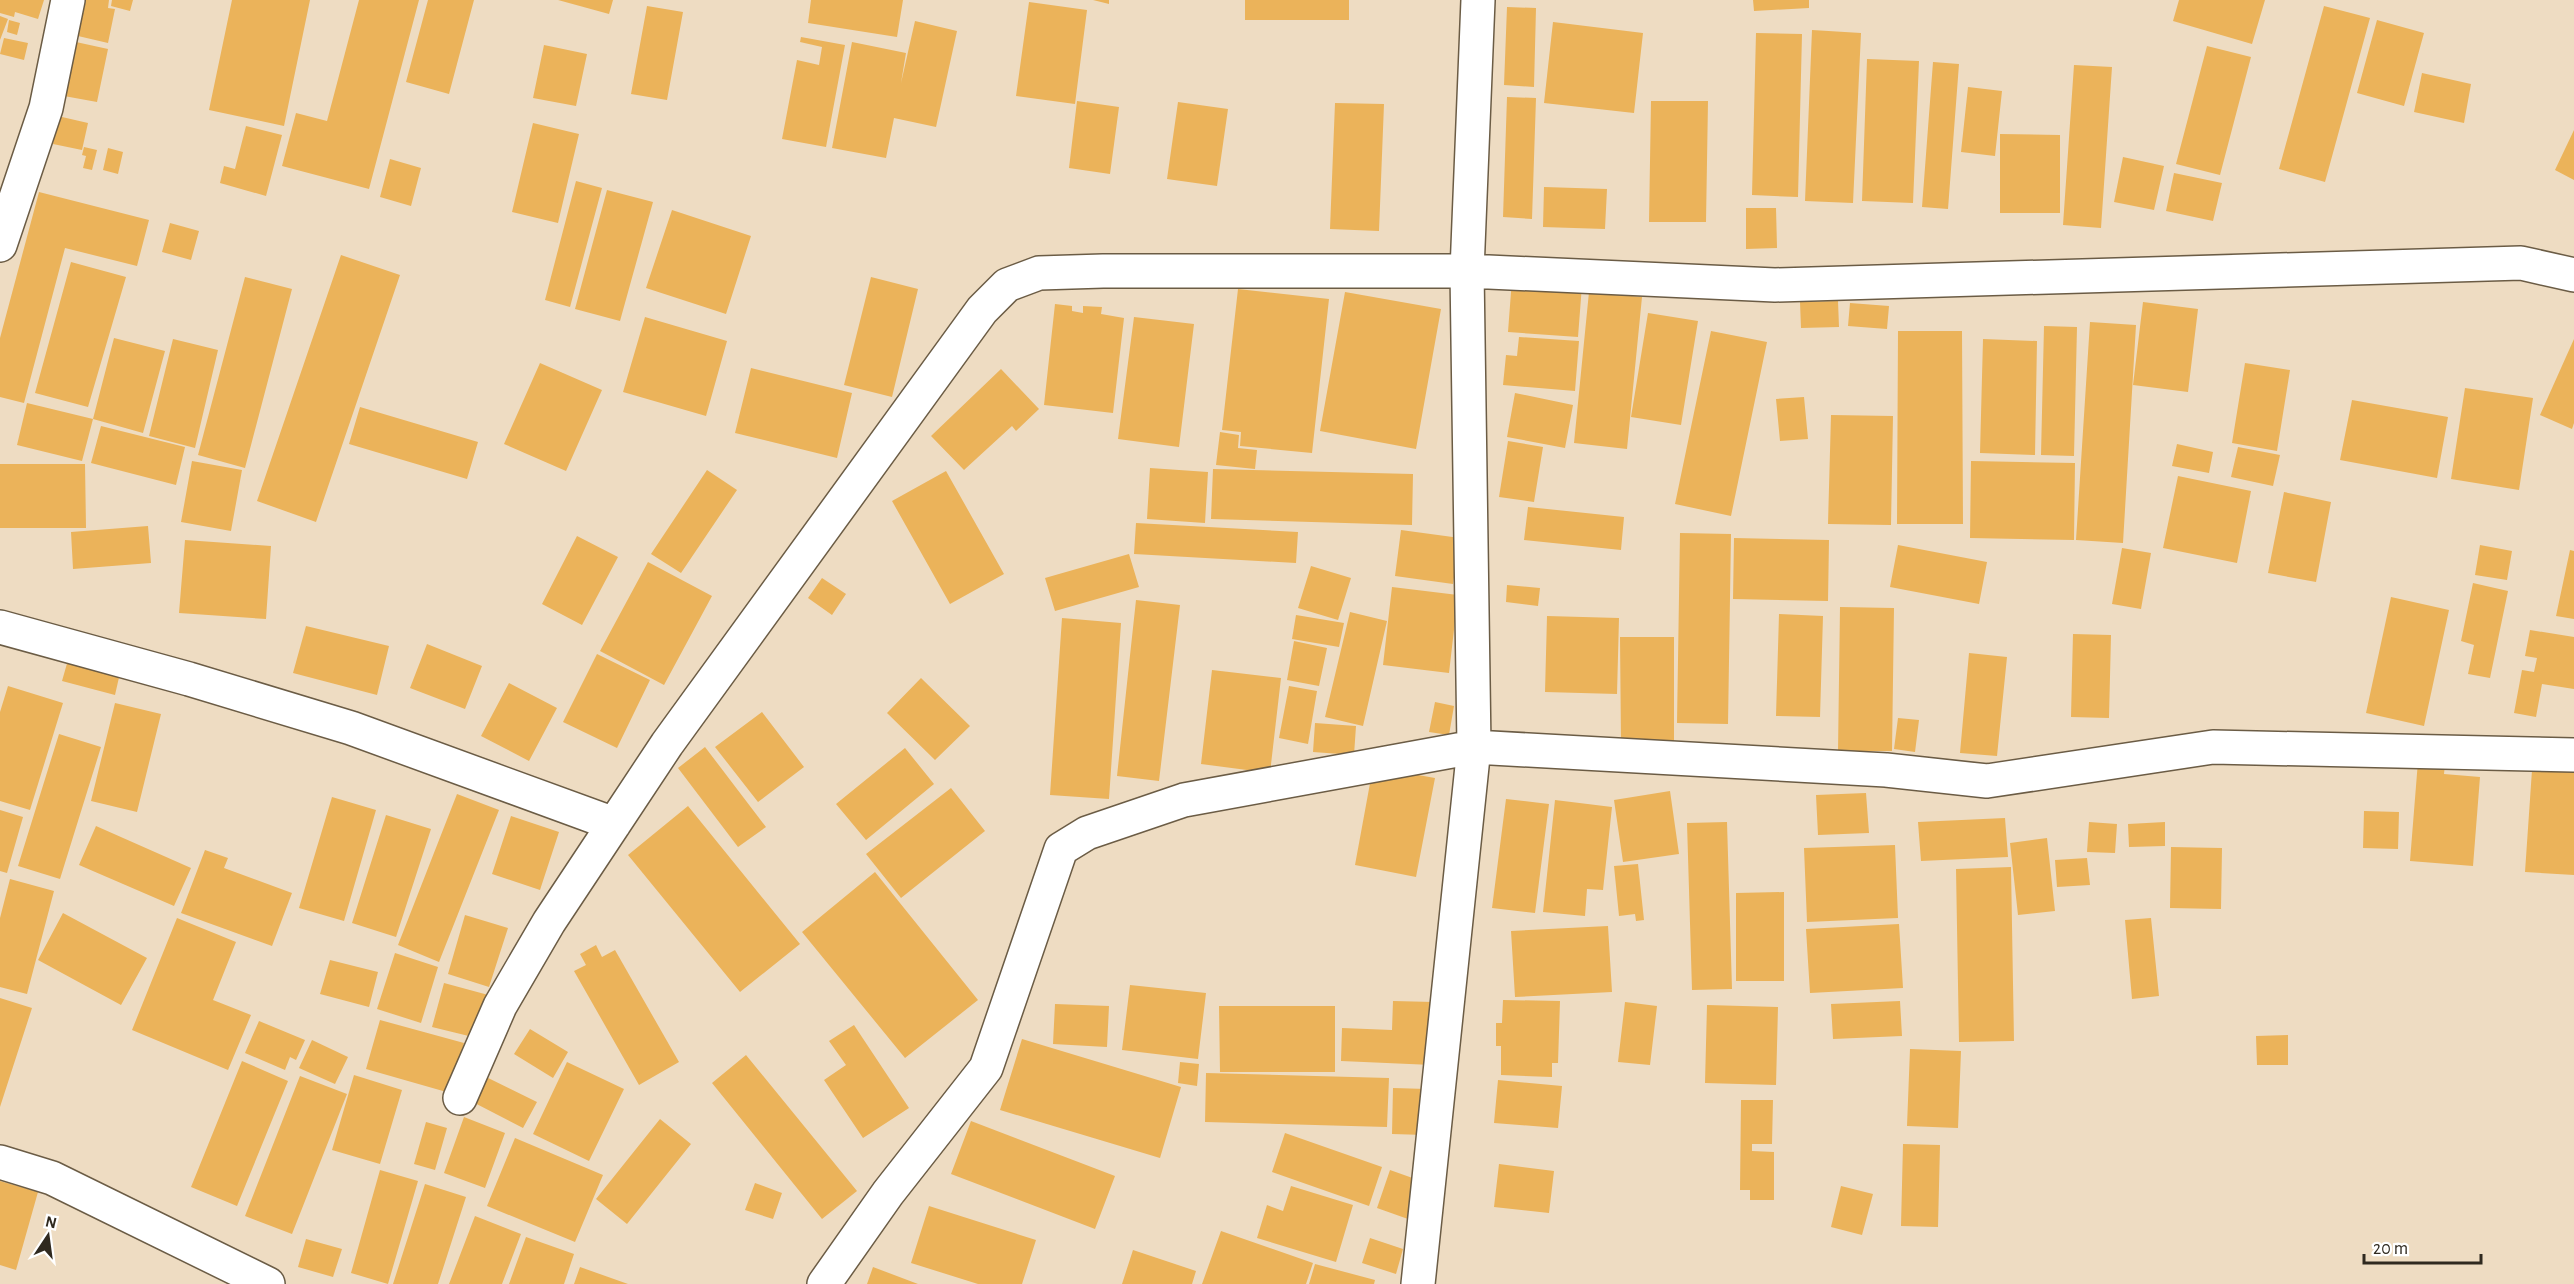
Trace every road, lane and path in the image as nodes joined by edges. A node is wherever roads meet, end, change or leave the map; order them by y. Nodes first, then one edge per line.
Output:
1 (68, 0) edge
2 (1478, 0) edge
3 (0, 242) edge
4 (1467, 271) junction
5 (2574, 275) edge
6 (0, 627) edge
7 (1474, 747) junction
8 (2574, 755) edge
9 (614, 824) junction
10 (460, 1098) dead end
11 (0, 1162) edge
12 (268, 1284) edge
13 (824, 1284) edge
14 (1418, 1284) edge

1 - 3 street
2 - 4 street
4 - 5 street
4 - 7 street
4 - 9 street
6 - 9 street
7 - 8 street
7 - 13 street
7 - 14 street
9 - 10 street
11 - 12 street

